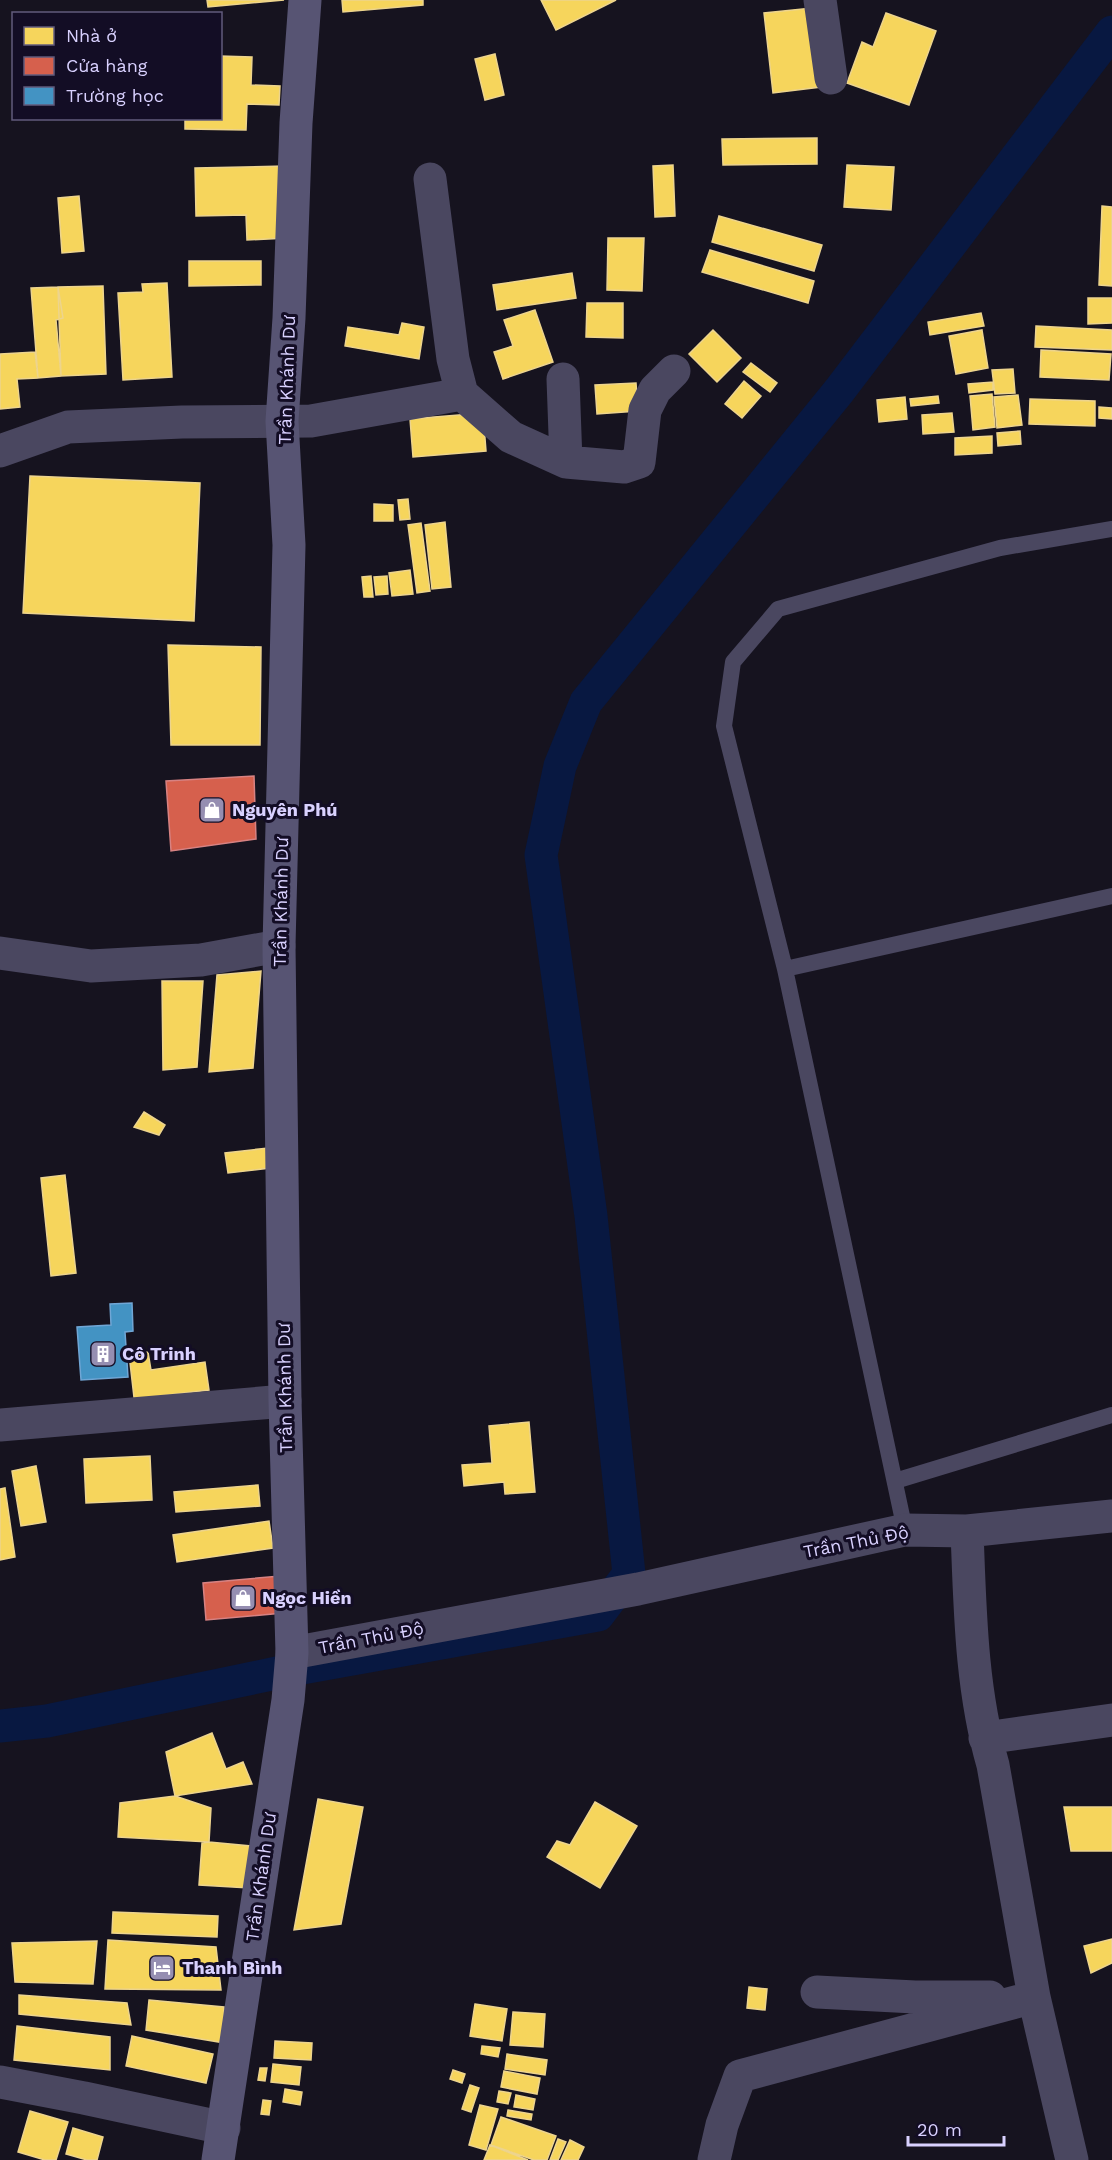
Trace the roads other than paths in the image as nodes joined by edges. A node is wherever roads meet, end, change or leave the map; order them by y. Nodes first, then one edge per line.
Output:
1 (304, 0) edge
2 (820, 0) edge
3 (831, 78) dead end
4 (430, 179) dead end
5 (674, 371) dead end
6 (563, 379) dead end
7 (462, 394) junction
8 (282, 421) junction
9 (0, 451) edge
10 (566, 462) junction
11 (1112, 530) edge
12 (1112, 896) edge
13 (279, 946) junction
14 (0, 953) edge
15 (785, 969) junction
16 (285, 1401) junction
17 (1112, 1415) edge
18 (0, 1425) edge
19 (895, 1481) junction
20 (1112, 1516) edge
21 (905, 1530) junction
22 (967, 1531) junction
23 (292, 1656) junction
24 (1112, 1719) edge
25 (985, 1738) junction
26 (817, 1992) dead end
27 (1034, 1997) junction
28 (0, 2082) edge
29 (224, 2128) junction
30 (218, 2160) edge
31 (714, 2160) edge
32 (1072, 2160) edge

1 - 8 street, Trần Khánh Dư
2 - 3 street
4 - 7 street
5 - 10 street
6 - 10 street
7 - 8 street
7 - 10 street
8 - 9 street
8 - 13 street, Trần Khánh Dư
11 - 15 lane
12 - 15 lane
13 - 14 street
13 - 16 street, Trần Khánh Dư
15 - 19 lane
16 - 18 street
16 - 23 street, Trần Khánh Dư
17 - 19 lane
19 - 21 lane
20 - 22 street, Trần Thủ Độ
21 - 22 street, Trần Thủ Độ
21 - 23 street, Trần Thủ Độ
22 - 25 street
23 - 29 street, Trần Khánh Dư
24 - 25 street
25 - 27 street
26 - 27 street
27 - 31 street
27 - 32 street
28 - 29 street
29 - 30 street, Trần Khánh Dư

